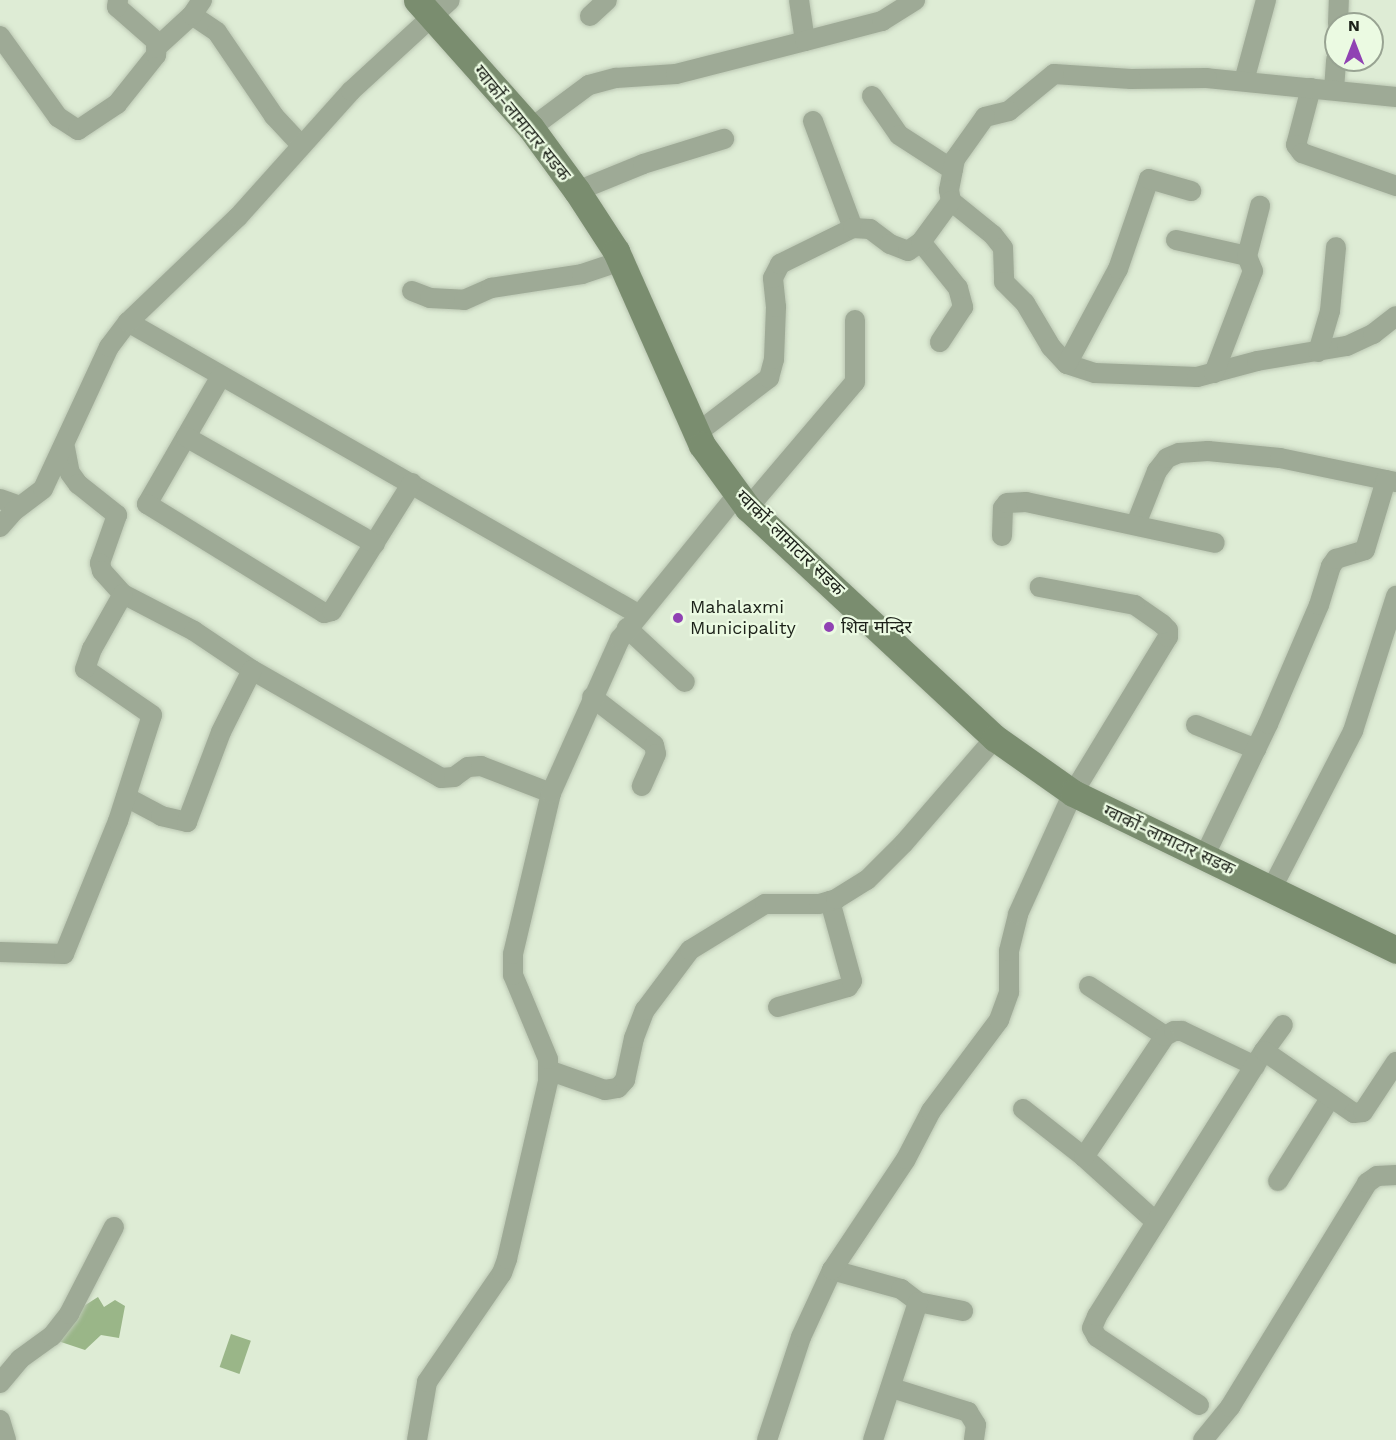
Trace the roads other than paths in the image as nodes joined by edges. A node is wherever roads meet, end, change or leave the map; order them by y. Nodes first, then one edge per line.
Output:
1 (118, 0) edge
2 (607, 0) edge
3 (799, 0) edge
4 (915, 0) edge
5 (1266, 0) edge
6 (433, 5) edge
7 (197, 8) edge
8 (590, 16) dead end
9 (0, 36) edge
10 (805, 41) junction
11 (156, 48) junction
12 (1335, 72) edge
13 (1244, 81) junction
14 (1311, 88) junction
15 (1334, 90) junction
16 (872, 96) dead end
17 (1396, 97) edge
18 (813, 122) dead end
19 (531, 128) junction
20 (724, 139) dead end
21 (301, 145) junction
22 (953, 170) junction
23 (1396, 186) edge
24 (577, 191) junction
25 (1191, 191) dead end
26 (951, 201) junction
27 (1260, 206) dead end
28 (853, 228) junction
29 (1176, 240) dead end
30 (921, 242) junction
31 (1336, 247) dead end
32 (1247, 256) junction
33 (621, 261) junction
34 (412, 291) dead end
35 (1396, 316) edge
36 (855, 320) dead end
37 (128, 322) junction
38 (940, 342) dead end
39 (1318, 352) junction
40 (1067, 364) junction
41 (1214, 373) junction
42 (221, 376) junction
43 (697, 433) junction
44 (186, 437) junction
45 (65, 448) junction
46 (1391, 481) edge
47 (412, 483) junction
48 (0, 499) edge
49 (742, 501) junction
50 (20, 506) junction
51 (1136, 524) junction
52 (0, 527) edge
53 (1002, 536) dead end
54 (1215, 543) dead end
55 (375, 544) junction
56 (1040, 587) dead end
57 (123, 594) junction
58 (1396, 596) edge
59 (633, 621) junction
60 (252, 670) junction
61 (685, 682) dead end
62 (592, 697) junction
63 (1196, 725) dead end
64 (995, 738) junction
65 (1256, 749) junction
66 (642, 786) dead end
67 (551, 793) junction
68 (1073, 793) junction
69 (126, 797) junction
70 (1204, 857) junction
71 (1272, 888) junction
72 (830, 901) junction
73 (1396, 950) edge
74 (1, 957) edge
75 (1089, 986) dead end
76 (778, 1006) dead end
77 (1282, 1025) dead end
78 (1166, 1036) junction
79 (1260, 1059) junction
80 (1396, 1062) edge
81 (548, 1070) junction
82 (1331, 1097) junction
83 (1023, 1109) dead end
84 (1084, 1157) junction
85 (1396, 1175) edge
86 (1278, 1181) dead end
87 (1156, 1222) junction
88 (114, 1227) dead end
89 (832, 1270) junction
90 (918, 1302) junction
91 (963, 1311) dead end
92 (0, 1383) edge
93 (892, 1388) junction
94 (1199, 1405) dead end
95 (0, 1420) edge
96 (6, 1440) edge
97 (417, 1440) edge
98 (767, 1440) edge
99 (873, 1440) edge
100 (974, 1440) edge
101 (1203, 1440) edge

1 - 11 street
2 - 8 street
3 - 10 street
4 - 10 street
5 - 13 street
6 - 19 main road, ग्वार्को-लामाटार सडक
6 - 21 street
7 - 11 street
7 - 21 street
9 - 11 street
10 - 19 street
12 - 15 street
13 - 14 street
13 - 22 street
14 - 15 street
14 - 23 street
15 - 17 street
16 - 22 street
18 - 28 street
19 - 24 main road, ग्वार्को-लामाटार सडक
20 - 24 street
21 - 37 street
22 - 26 street
24 - 33 main road, ग्वार्को-लामाटार सडक
25 - 40 street
26 - 30 street
26 - 40 street
27 - 32 street
28 - 30 street
28 - 43 street
29 - 32 street
30 - 38 street
31 - 39 street
32 - 41 street
33 - 34 street
33 - 43 main road, ग्वार्को-लामाटार सडक
35 - 39 street
36 - 49 street
37 - 42 street
37 - 45 street
39 - 41 street
40 - 41 street
42 - 44 street
42 - 47 street
43 - 49 main road, ग्वार्को-लामाटार सडक
44 - 55 street
44 - 55 street
45 - 50 street
45 - 57 street
46 - 51 street
46 - 65 street
47 - 55 street
47 - 59 street
48 - 50 street
49 - 59 street
49 - 64 main road, ग्वार्को-लामाटार सडक
50 - 52 street
51 - 53 street
51 - 54 street
56 - 68 street
57 - 60 street
57 - 69 street
58 - 71 street
59 - 61 street
59 - 62 street
60 - 67 street
60 - 69 street
62 - 66 street
62 - 67 street
63 - 65 street
64 - 68 main road, ग्वार्को-लामाटार सडक
64 - 72 street
65 - 70 street
67 - 81 street
68 - 70 main road, ग्वार्को-लामाटार सडक
68 - 89 street
69 - 74 street
70 - 71 main road, ग्वार्को-लामाटार सडक
71 - 73 main road, ग्वार्को-लामाटार सडक
72 - 76 street
72 - 81 street
75 - 78 street
77 - 79 street
78 - 79 street
78 - 84 street
79 - 82 street
79 - 87 street
80 - 82 street
81 - 97 street
82 - 86 street
83 - 84 street
84 - 87 street
85 - 101 street
87 - 94 street
88 - 92 street
89 - 90 street
89 - 98 street
90 - 91 street
90 - 93 street
93 - 99 street
93 - 100 street
95 - 96 street

